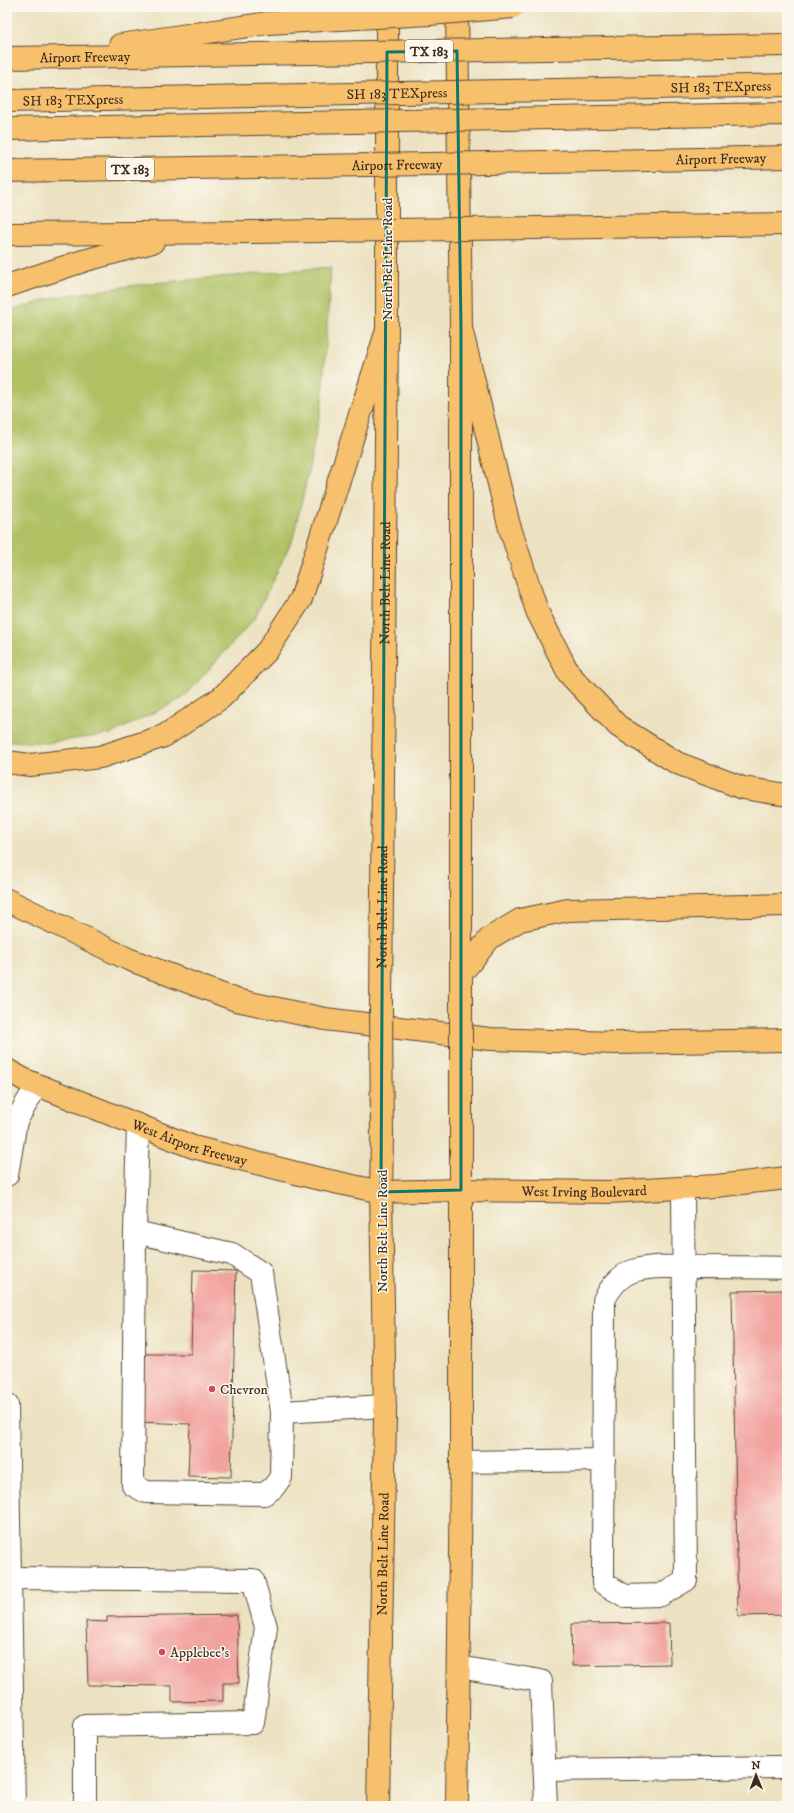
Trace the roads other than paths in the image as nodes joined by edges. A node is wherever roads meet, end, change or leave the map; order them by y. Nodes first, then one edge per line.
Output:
1 (387, 7) edge
2 (457, 7) edge
3 (513, 7) edge
4 (787, 45) edge
5 (17, 58) edge
6 (787, 85) edge
7 (7, 101) edge
8 (787, 114) edge
9 (7, 129) edge
10 (787, 157) edge
11 (7, 172) edge
12 (787, 224) edge
13 (197, 233) junction
14 (7, 234) edge
15 (7, 286) edge
16 (461, 328) junction
17 (387, 330) junction
18 (7, 762) edge
19 (787, 795) edge
20 (7, 900) edge
21 (787, 905) edge
22 (461, 974) junction
23 (787, 1040) edge
24 (7, 1070) edge
25 (37, 1085) junction
26 (138, 1125) junction
27 (7, 1175) edge
28 (787, 1178) edge
29 (716, 1186) junction
30 (787, 1187) edge
31 (683, 1188) junction
32 (461, 1190) junction
33 (381, 1192) junction
34 (135, 1232) junction
35 (683, 1267) junction
36 (787, 1268) edge
37 (7, 1405) edge
38 (385, 1406) junction
39 (282, 1412) junction
40 (604, 1460) junction
41 (461, 1462) junction
42 (10, 1578) junction
43 (459, 1668) junction
44 (782, 1767) dead end
45 (545, 1770) junction
46 (14, 1806) edge
47 (85, 1806) edge
48 (378, 1806) edge
49 (457, 1806) edge
50 (546, 1806) edge

1 - 17 main road, North Belt Line Road
2 - 16 main road
3 - 5 main road, bridge
4 - 5 main road, Airport Freeway / TX 183, bridge
6 - 7 main road, SH 183 TEXpress, bridge
8 - 9 main road, SH 183 TEXpress, bridge
10 - 11 main road, Airport Freeway / TX 183, bridge
12 - 13 main road, bridge
13 - 14 main road
13 - 15 main road
16 - 19 main road
16 - 22 main road
17 - 18 main road
17 - 33 main road, North Belt Line Road, bridge
20 - 23 main road
21 - 22 main road
22 - 32 main road, bridge
24 - 25 main road, West Airport Freeway
25 - 26 main road, West Airport Freeway
25 - 27 street
26 - 33 main road, West Airport Freeway
26 - 34 street
28 - 29 main road
29 - 30 street, West Irving Boulevard
29 - 31 main road, West Irving Boulevard
31 - 32 main road, West Irving Boulevard
31 - 35 street
32 - 33 main road, West Irving Boulevard
32 - 41 main road
33 - 38 main road, North Belt Line Road
34 - 39 street
34 - 39 street
35 - 36 street
35 - 40 street
35 - 40 street
37 - 42 street
38 - 39 street
38 - 48 main road, North Belt Line Road
40 - 41 street
41 - 43 main road
42 - 46 street
42 - 47 street
43 - 45 street
43 - 49 main road
44 - 45 street
45 - 50 street

